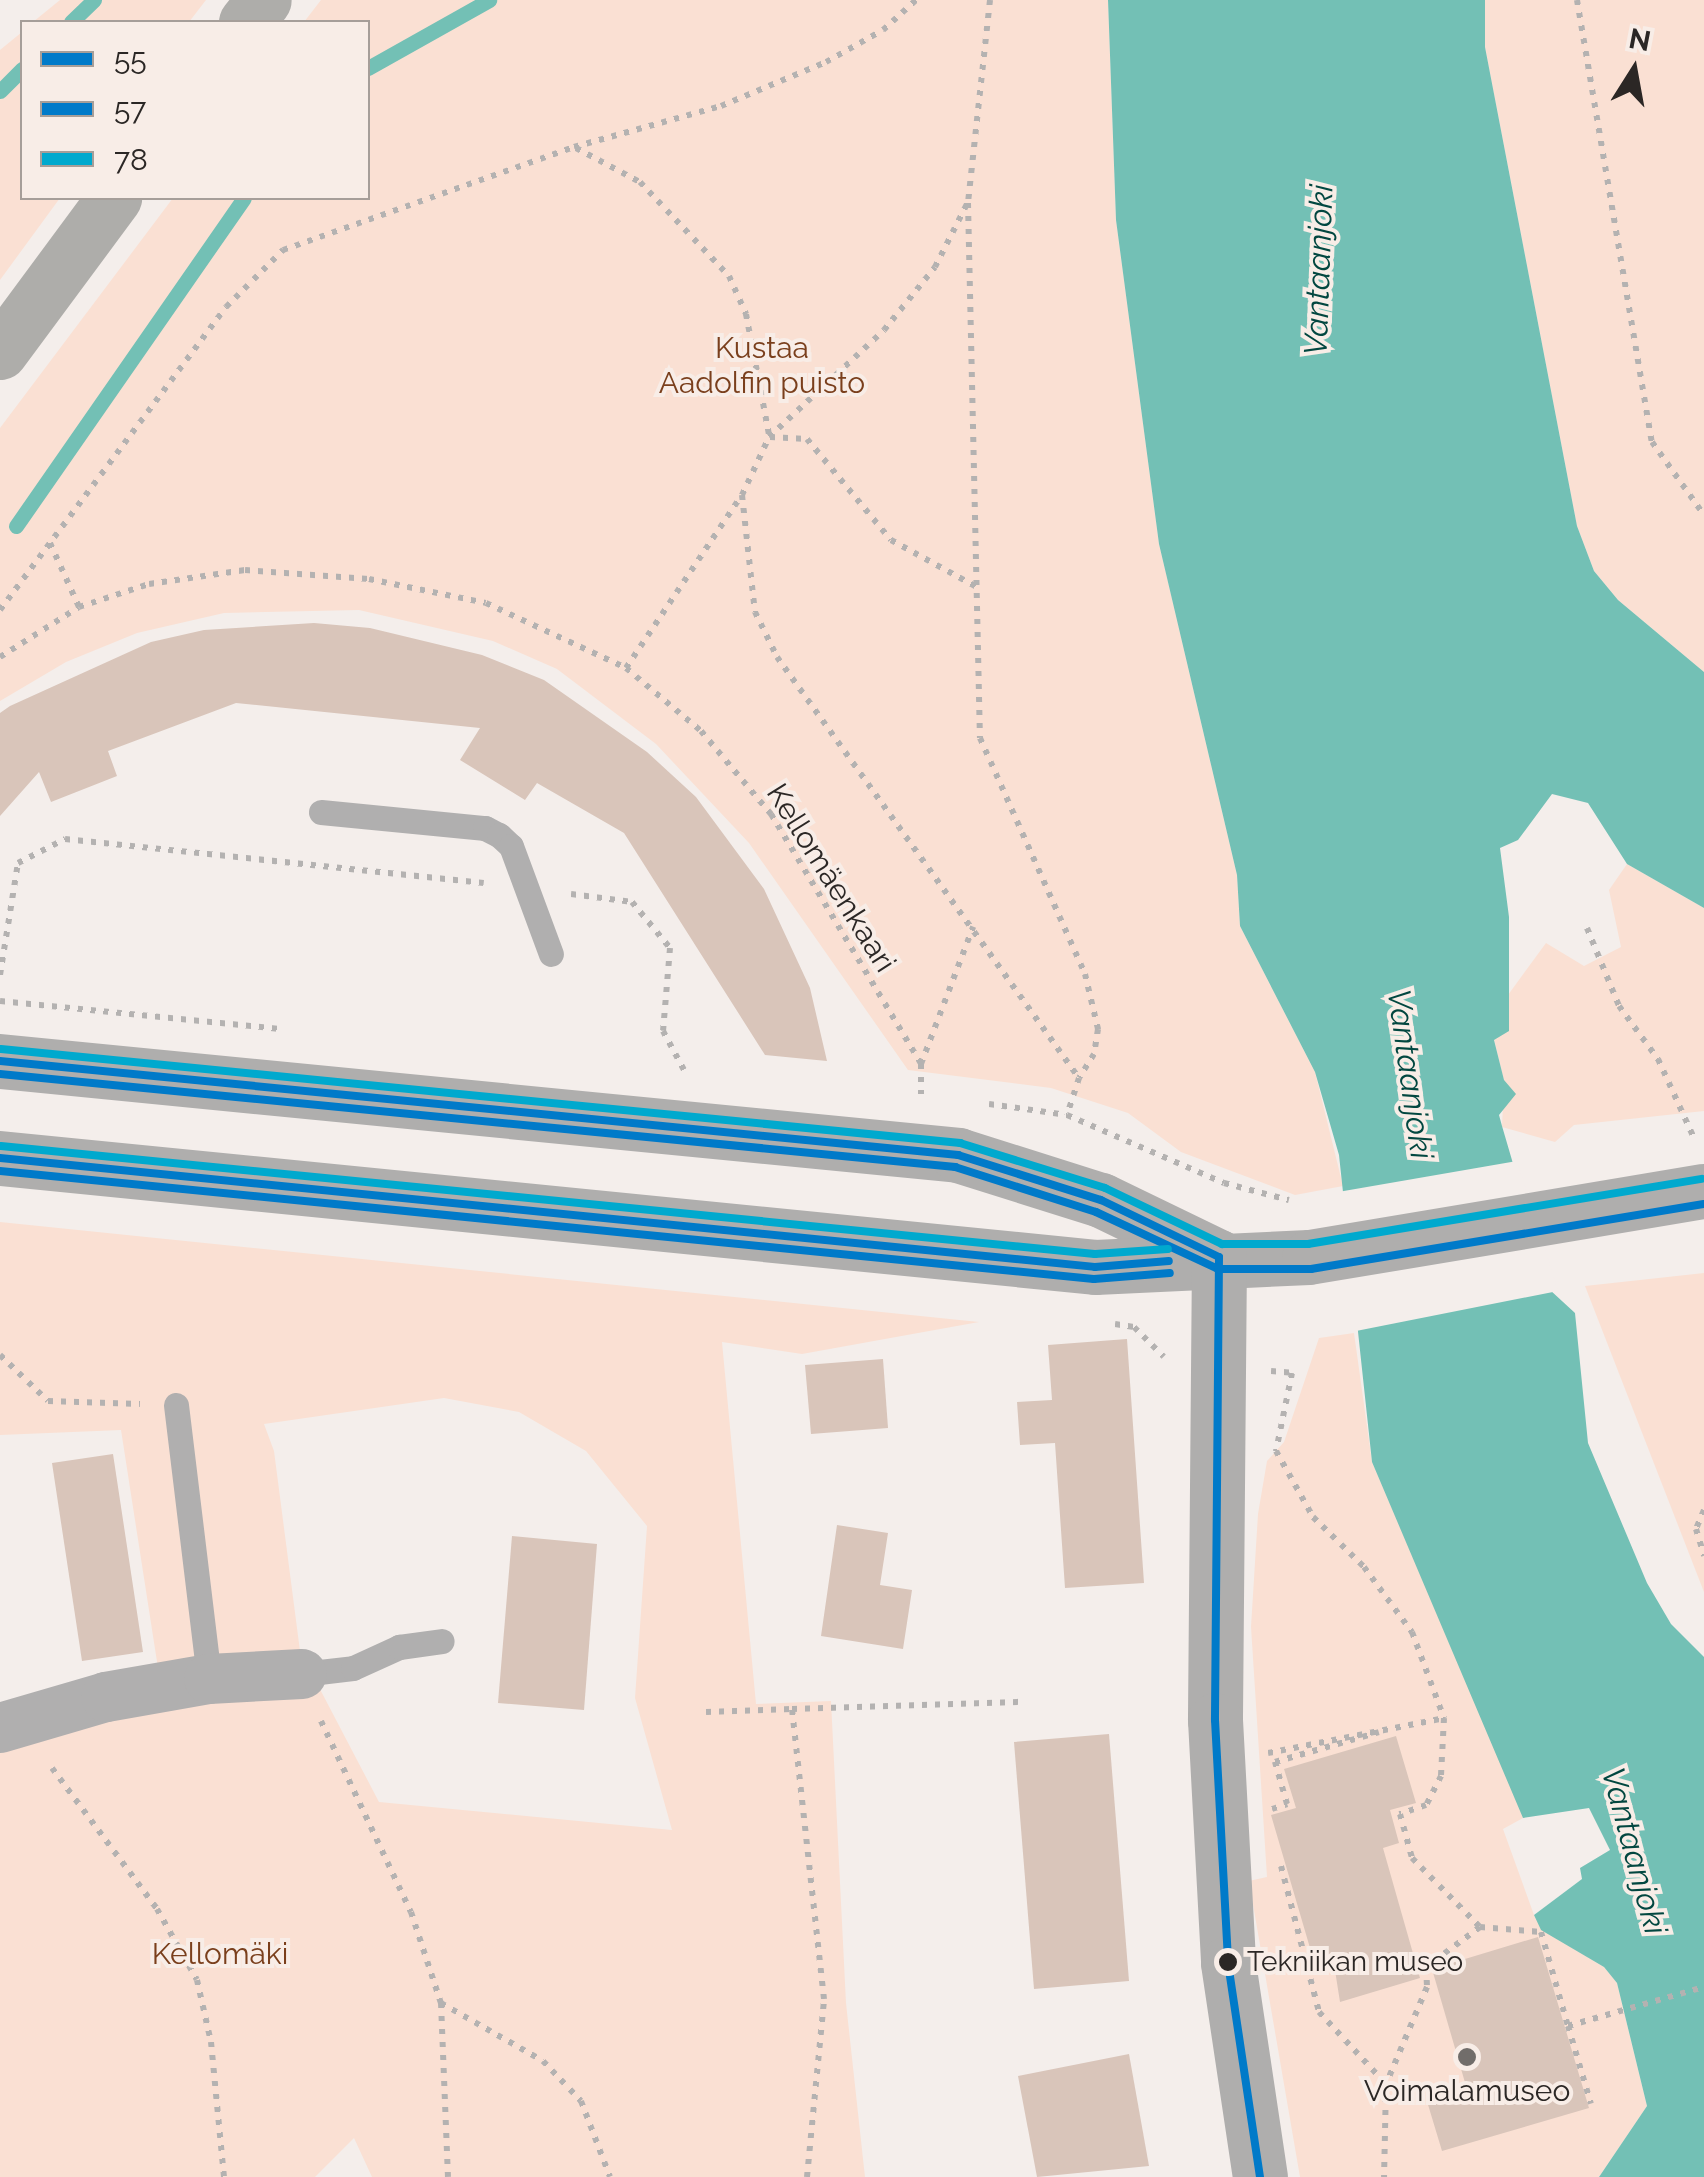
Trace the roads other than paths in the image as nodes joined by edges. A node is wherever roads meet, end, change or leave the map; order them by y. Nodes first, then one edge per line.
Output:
1 (264, 0) edge
2 (248, 20) edge
3 (113, 200) edge
4 (0, 352) edge
5 (321, 812) dead end
6 (551, 954) dead end
7 (0, 1061) edge
8 (0, 1158) edge
9 (1704, 1191) edge
10 (1219, 1257) junction
11 (176, 1406) road end
12 (442, 1641) dead end
13 (302, 1674) joint
14 (209, 1679) junction
15 (5, 1716) edge
16 (1260, 2177) edge

1 - 2 highway
3 - 4 highway
5 - 6 lane
7 - 10 main road
8 - 10 main road
9 - 10 main road
10 - 16 main road
11 - 14 lane
12 - 13 lane
13 - 14 street
14 - 15 street

